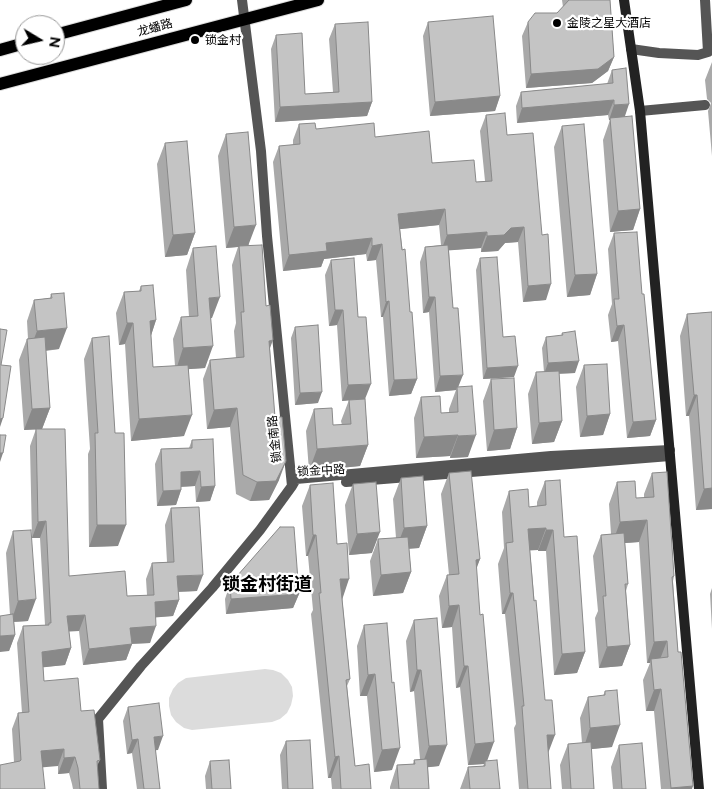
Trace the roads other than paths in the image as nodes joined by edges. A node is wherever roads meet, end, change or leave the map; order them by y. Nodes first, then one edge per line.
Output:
1 (186, 0) edge
2 (242, 0) edge
3 (318, 0) edge
4 (624, 0) edge
5 (705, 0) edge
6 (246, 18) junction
7 (65, 32) edge
8 (15, 46) edge
9 (631, 49) junction
10 (0, 50) edge
11 (710, 54) edge
12 (0, 84) edge
13 (705, 105) dead end
14 (640, 111) junction
15 (670, 453) junction
16 (292, 486) junction
17 (102, 789) edge
18 (699, 789) edge

1 - 7 main road, 龙蟠路
2 - 6 street, 锁金南路
3 - 6 main road, 龙蟠路
4 - 9 street
5 - 11 street
6 - 12 main road, 龙蟠路
6 - 16 street, 锁金南路
8 - 10 main road
9 - 11 street
9 - 14 street
13 - 14 street
14 - 15 street
15 - 16 street, 锁金中路
15 - 18 street
16 - 17 street

